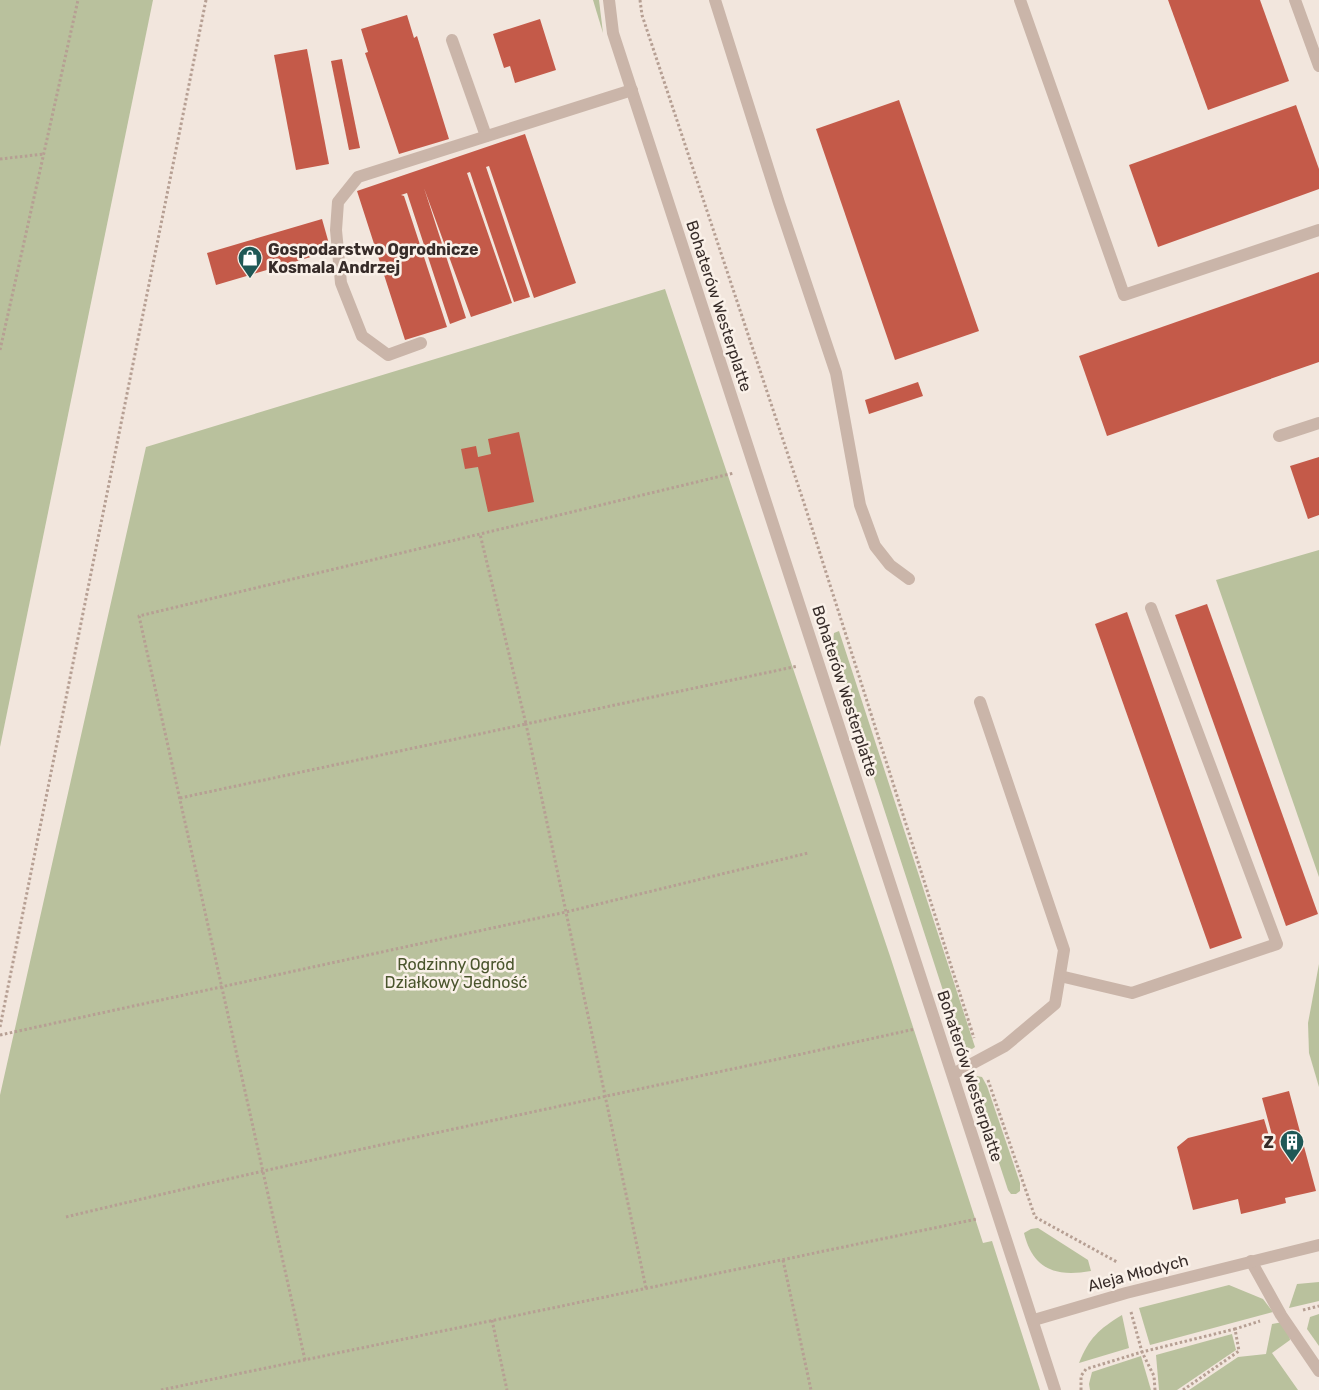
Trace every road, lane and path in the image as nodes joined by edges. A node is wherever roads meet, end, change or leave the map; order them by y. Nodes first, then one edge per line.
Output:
1 (78, 0) edge
2 (206, 0) edge
3 (609, 0) edge
4 (640, 0) edge
5 (716, 0) edge
6 (1020, 0) edge
7 (1296, 0) edge
8 (452, 40) dead end
9 (1319, 66) edge
10 (632, 90) junction
11 (486, 136) junction
12 (44, 154) junction
13 (0, 159) edge
14 (1319, 230) edge
15 (421, 343) dead end
16 (0, 350) edge
17 (1319, 423) edge
18 (1279, 436) dead end
19 (739, 472) dead end
20 (480, 534) junction
21 (909, 579) dead end
22 (1151, 608) dead end
23 (801, 665) dead end
24 (980, 702) dead end
25 (526, 724) junction
26 (180, 798) junction
27 (808, 853) dead end
28 (566, 912) junction
29 (1060, 976) junction
30 (222, 986) junction
31 (0, 1027) edge
32 (917, 1028) dead end
33 (0, 1035) edge
34 (981, 1059) junction
35 (953, 1074) junction
36 (605, 1098) junction
37 (263, 1170) junction
38 (66, 1217) dead end
39 (978, 1219) dead end
40 (1319, 1245) edge
41 (783, 1260) junction
42 (1251, 1261) junction
43 (1117, 1262) dead end
44 (646, 1288) junction
45 (1130, 1310) dead end
46 (1281, 1315) junction
47 (492, 1320) junction
48 (1034, 1320) junction
49 (1235, 1329) junction
50 (1142, 1352) junction
51 (305, 1360) junction
52 (1319, 1371) edge
53 (161, 1390) edge
54 (506, 1390) edge
55 (811, 1390) edge
56 (1056, 1390) edge
57 (1081, 1390) edge
58 (1155, 1390) edge
59 (1184, 1390) edge

1 - 12 path
2 - 31 path
3 - 10 street, Bohaterów Westerplatte
4 - 34 path
5 - 21 street
6 - 14 street
7 - 9 street
8 - 11 street
10 - 11 street
10 - 35 street, Bohaterów Westerplatte
11 - 15 street
12 - 13 path
12 - 16 path
17 - 18 street
19 - 20 path
20 - 25 path
20 - 26 path
22 - 29 street
23 - 25 path
24 - 29 street
25 - 26 path
25 - 28 path
26 - 30 path
27 - 28 path
28 - 30 path
28 - 36 path
29 - 34 street
30 - 33 path
30 - 37 path
32 - 36 path
34 - 35 street
34 - 43 path
35 - 48 street, Bohaterów Westerplatte
36 - 37 path
36 - 44 path
37 - 38 path
37 - 51 path
39 - 41 path
40 - 42 street, Aleja Młodych
41 - 44 path
41 - 55 path
42 - 46 street
42 - 48 street, Aleja Młodych
44 - 47 path
45 - 50 path
46 - 49 path
46 - 52 street
47 - 51 path
47 - 54 path
48 - 56 street, Bohaterów Westerplatte
49 - 50 path
49 - 59 path
50 - 57 path
50 - 58 path
51 - 53 path

